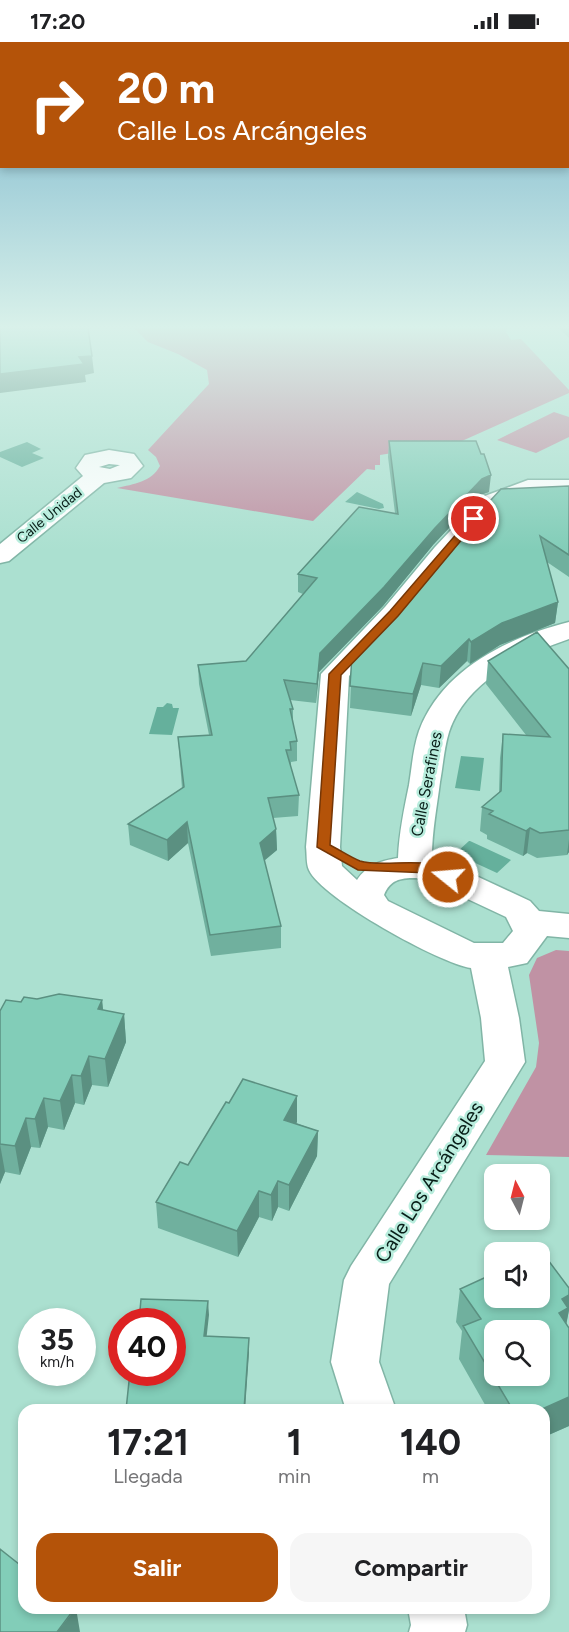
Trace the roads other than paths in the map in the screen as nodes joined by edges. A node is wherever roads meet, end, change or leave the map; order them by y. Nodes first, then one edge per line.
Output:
1 (99, 475) dead end
2 (569, 487) edge
3 (0, 556) edge
4 (569, 630) edge
5 (323, 847) junction
6 (403, 868) junction
7 (376, 909) junction
8 (528, 922) junction
9 (569, 926) edge
10 (487, 957) junction
11 (369, 1404) edge
12 (437, 1614) edge
13 (437, 1632) edge

1 - 3 street, Calle Unidad
2 - 5 street
4 - 6 street, Calle Serafines
5 - 6 street
5 - 7 street
6 - 7 street
6 - 8 street
7 - 10 street
8 - 9 street
8 - 10 street
10 - 11 street, Calle Los Arcángeles
12 - 13 street

